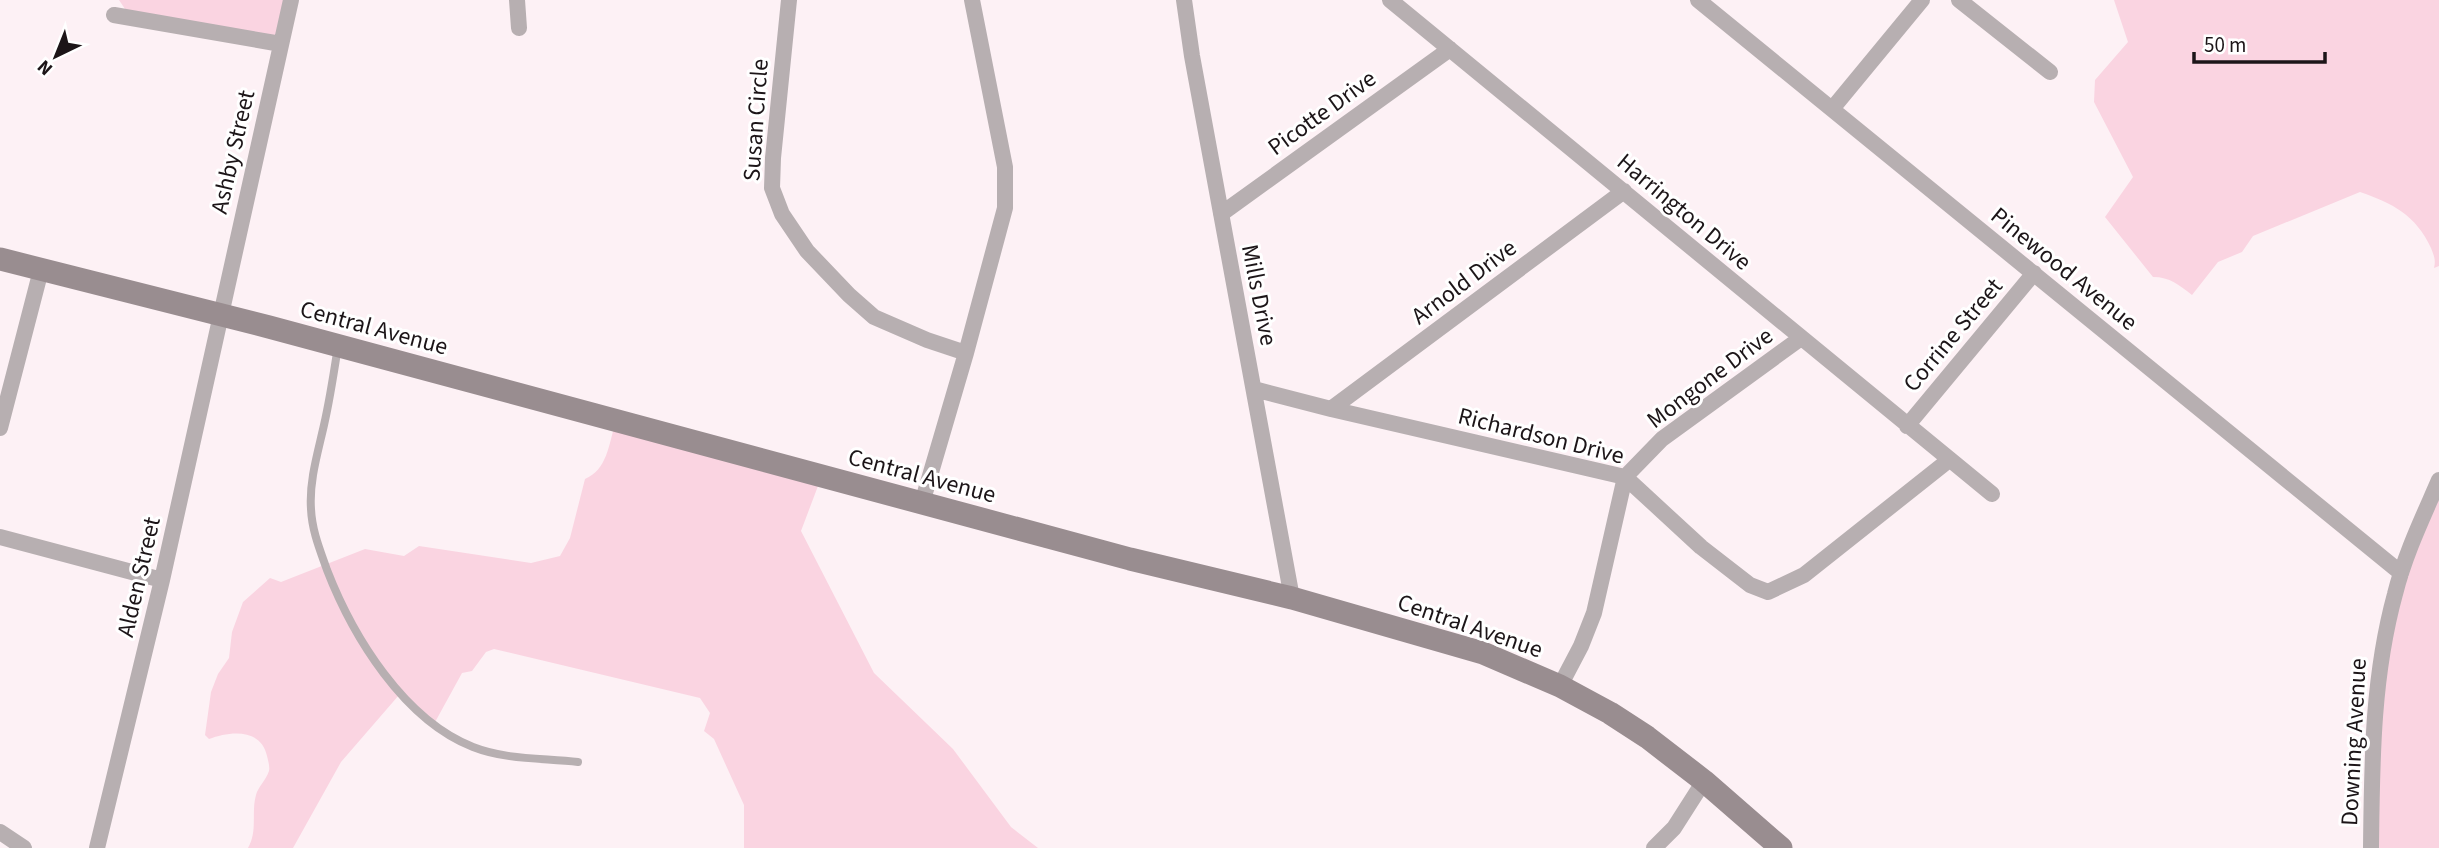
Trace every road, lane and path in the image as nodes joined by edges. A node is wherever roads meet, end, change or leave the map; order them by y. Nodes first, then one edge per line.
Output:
1 (291, 0) edge
2 (517, 0) edge
3 (789, 0) edge
4 (972, 0) edge
5 (1184, 0) edge
6 (1390, 0) edge
7 (1698, 0) edge
8 (1922, 0) edge
9 (1959, 0) edge
10 (114, 15) dead end
11 (519, 28) dead end
12 (281, 44) junction
13 (1450, 49) junction
14 (2050, 72) dead end
15 (1832, 109) junction
16 (1624, 191) junction
17 (1221, 214) junction
18 (0, 259) edge
19 (41, 270) junction
20 (2034, 273) junction
21 (220, 315) junction
22 (1801, 338) junction
23 (338, 345) junction
24 (965, 353) junction
25 (1254, 389) junction
26 (1331, 409) junction
27 (1908, 426) junction
28 (0, 428) edge
29 (1949, 460) junction
30 (1625, 477) junction
31 (2439, 480) edge
32 (1992, 494) dead end
33 (922, 503) junction
34 (0, 537) edge
35 (2401, 573) junction
36 (162, 580) junction
37 (1292, 598) junction
38 (1560, 686) junction
39 (578, 762) dead end
40 (1704, 781) junction
41 (0, 832) edge
42 (24, 848) edge
43 (97, 848) edge
44 (1654, 848) edge
45 (1780, 848) edge
46 (2371, 848) edge

1 - 12 street, Ashby Street
2 - 11 street
3 - 24 street, Susan Circle
4 - 24 street
5 - 17 street, Mills Drive
6 - 13 street, Harrington Drive
7 - 15 street, Pinewood Avenue
8 - 15 street
9 - 14 street
10 - 12 street
12 - 21 street, Ashby Street
13 - 16 street, Harrington Drive
13 - 17 street, Picotte Drive
15 - 20 street, Pinewood Avenue
16 - 22 street, Harrington Drive
16 - 26 street, Arnold Drive
17 - 25 street, Mills Drive
18 - 19 main road, Central Avenue
19 - 21 main road, Central Avenue
19 - 28 street
20 - 27 street, Corrine Street
20 - 35 street, Pinewood Avenue
21 - 23 main road, Central Avenue
21 - 36 street, Alden Street
22 - 27 street, Harrington Drive
22 - 30 street, Mongone Drive
23 - 33 main road, Central Avenue
23 - 39 lane
24 - 33 street
25 - 26 street, Richardson Drive
25 - 37 street, Mills Drive
26 - 30 street, Richardson Drive
27 - 29 street, Harrington Drive
29 - 30 street, Richardson Drive
29 - 32 street, Harrington Drive
30 - 38 street
31 - 35 street, Downing Avenue
33 - 37 main road, Central Avenue
34 - 36 street
35 - 46 street, Downing Avenue
36 - 43 street, Alden Street
37 - 38 main road, Central Avenue
38 - 40 main road, Central Avenue
40 - 44 street
40 - 45 main road, Central Avenue
41 - 42 street

